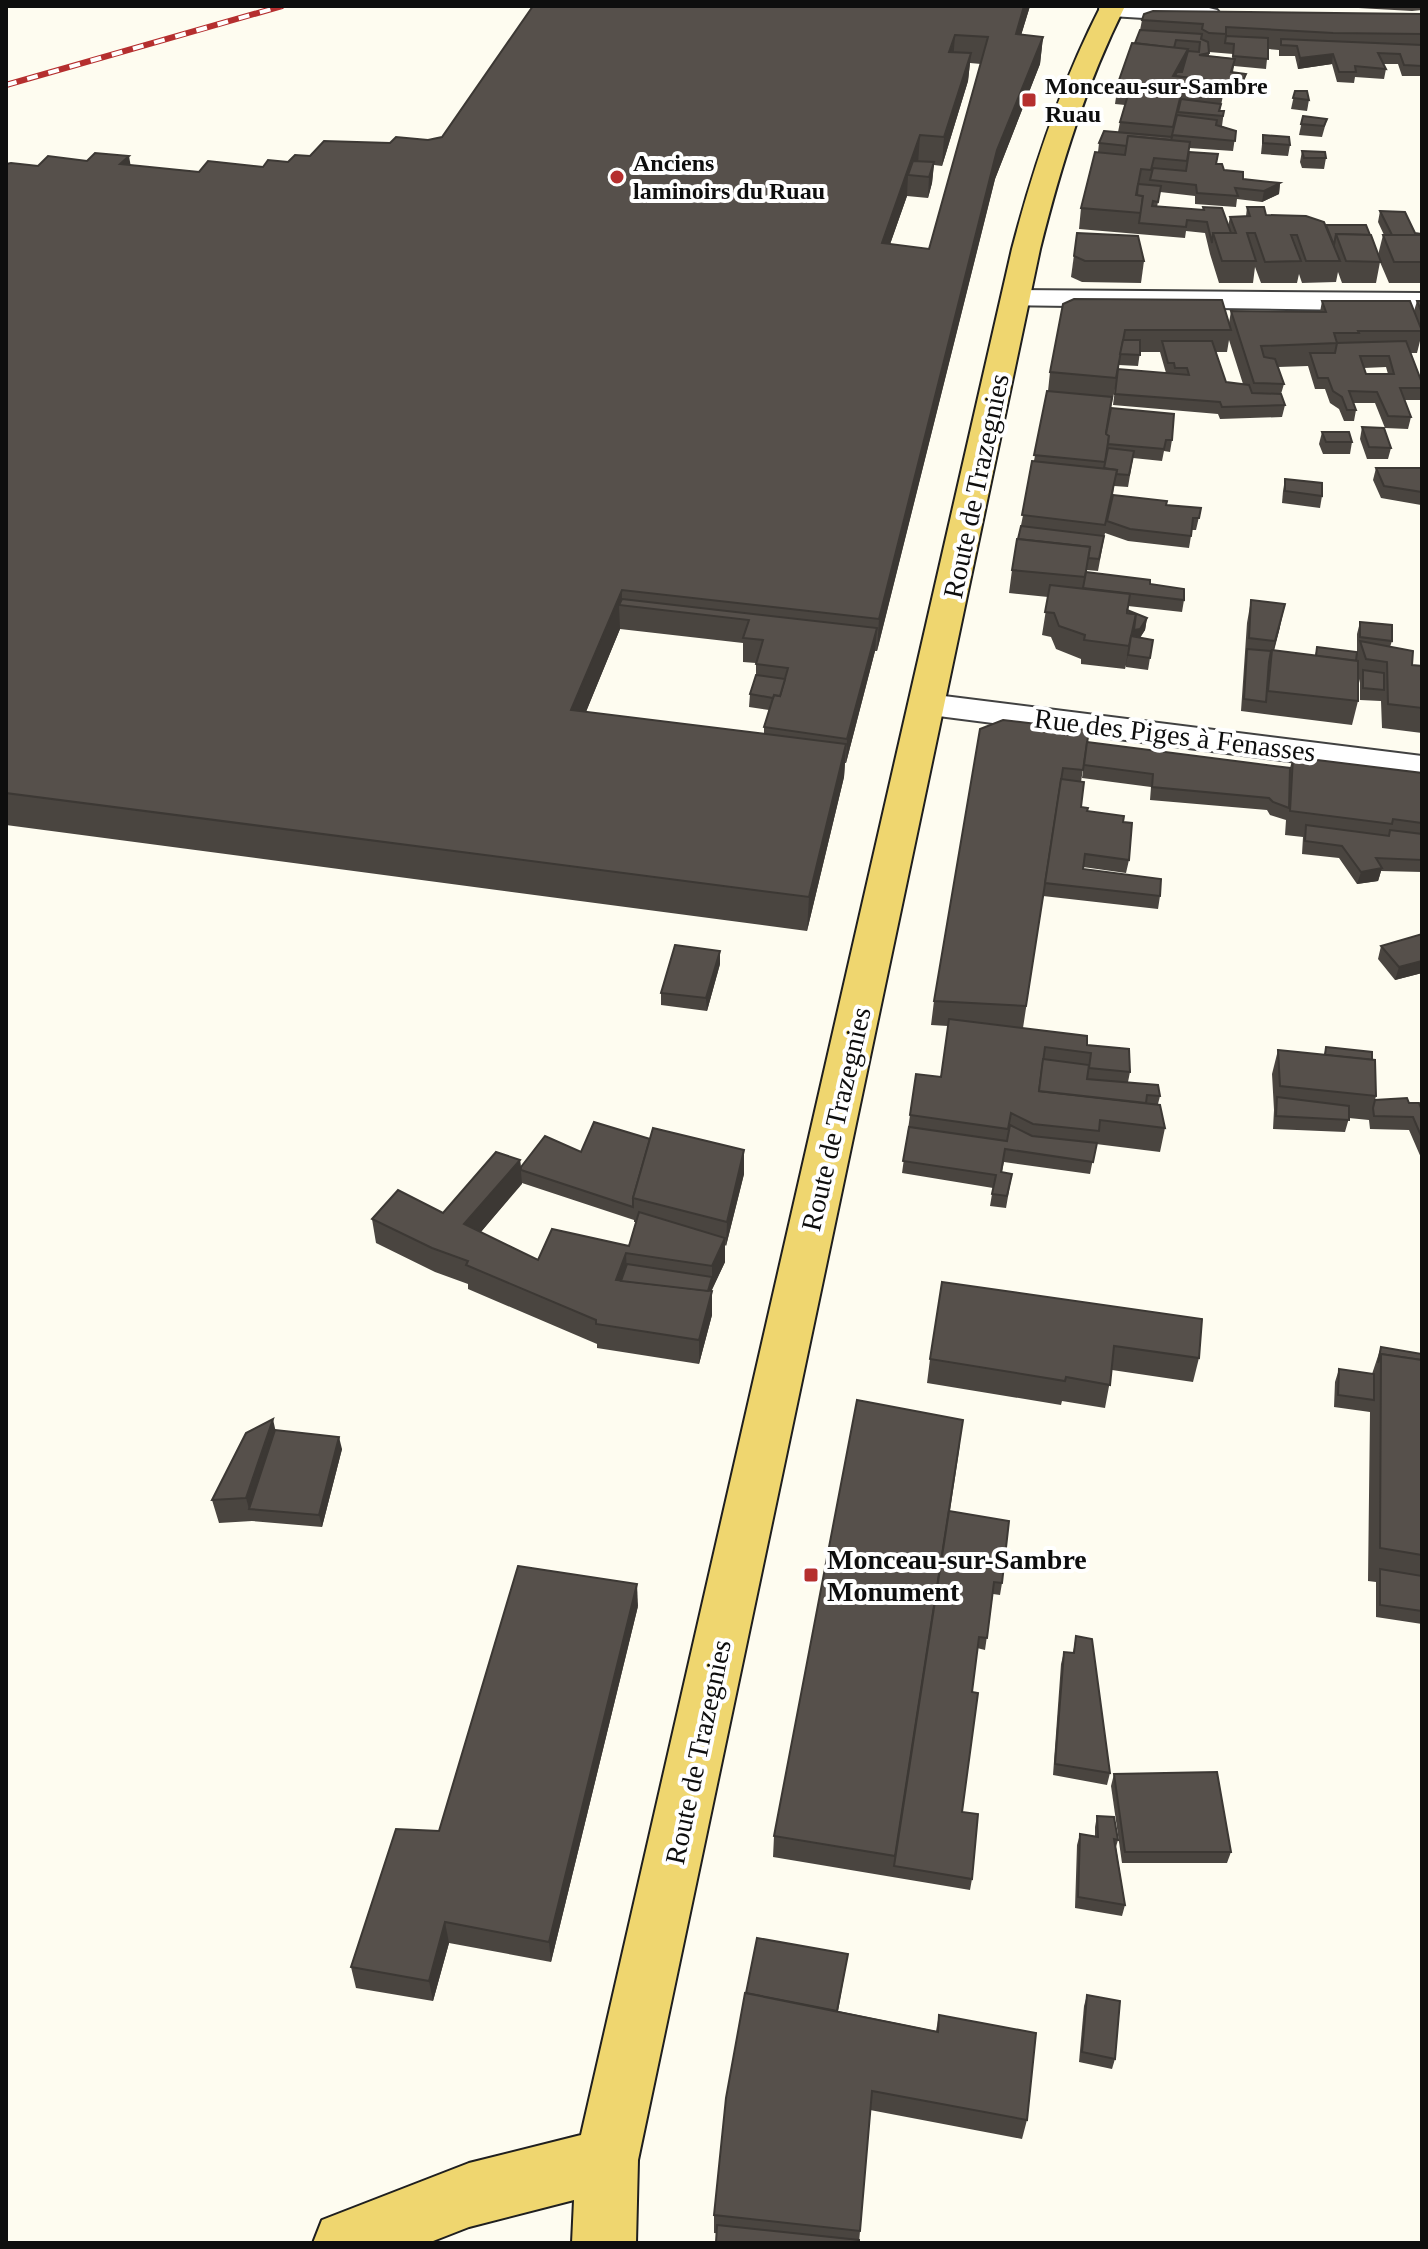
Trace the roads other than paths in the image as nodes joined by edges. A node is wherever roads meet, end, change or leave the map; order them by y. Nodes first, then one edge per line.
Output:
1 (1112, 7) edge
2 (1239, 16) edge
3 (1016, 299) junction
4 (1422, 302) edge
5 (928, 705) junction
6 (1422, 767) edge
7 (607, 2160) junction
8 (345, 2243) edge
9 (604, 2243) edge

1 - 2 street
1 - 3 main road, Route de Trazegnies
3 - 4 street
3 - 5 main road, Route de Trazegnies
5 - 6 street, Rue des Piges à Fenasses
5 - 7 main road, Route de Trazegnies
7 - 8 main road
7 - 9 main road, Route de Trazegnies

